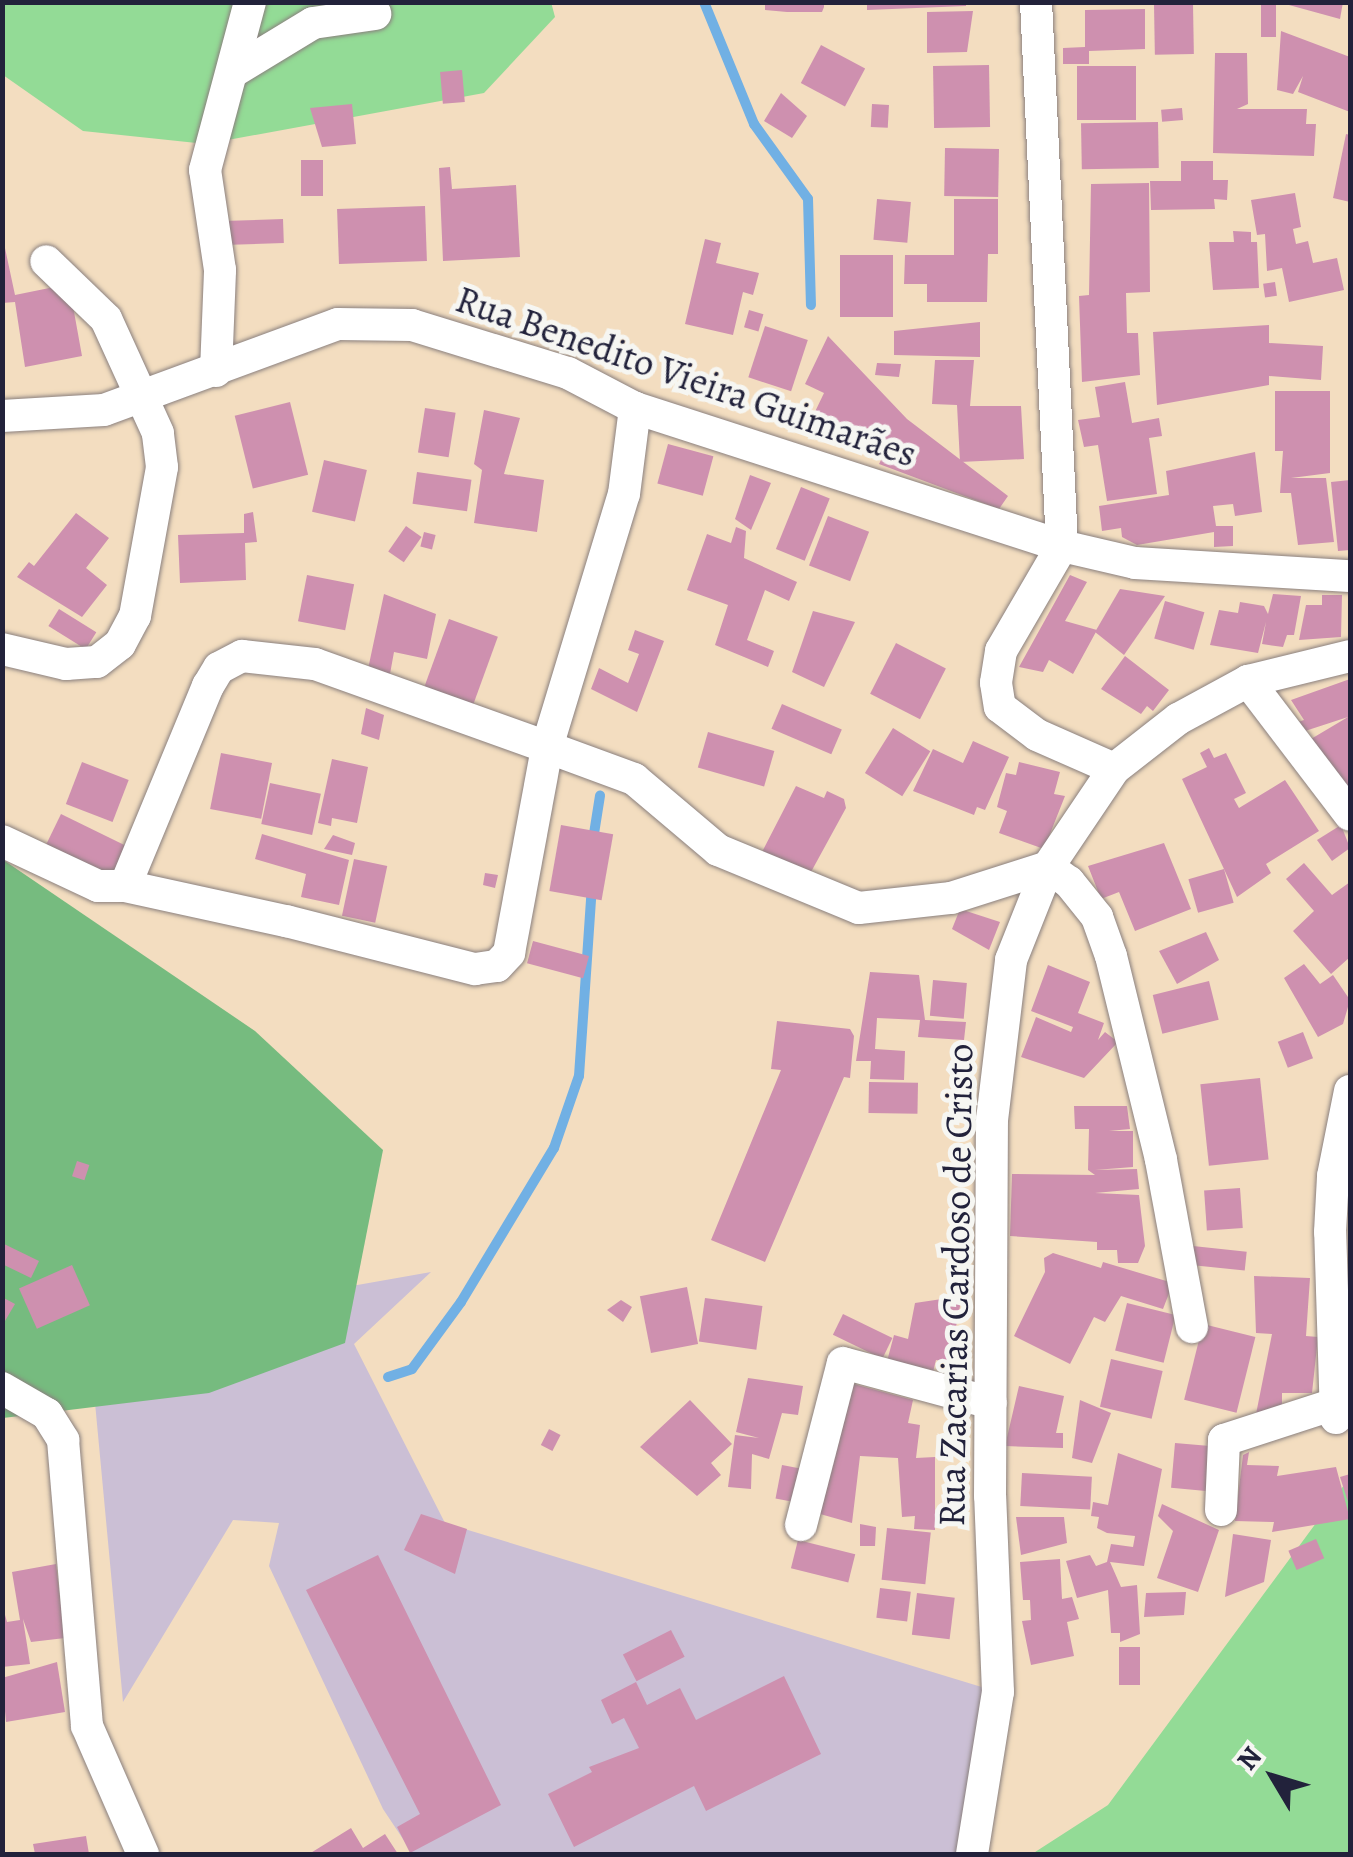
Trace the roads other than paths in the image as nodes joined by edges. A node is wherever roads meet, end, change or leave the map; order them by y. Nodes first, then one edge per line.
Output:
1 (250, 2) edge
2 (1036, 2) edge
3 (375, 14) dead end
4 (234, 71) junction
5 (46, 261) dead end
6 (216, 370) junction
7 (141, 398) junction
8 (635, 408) junction
9 (2, 416) edge
10 (1062, 546) junction
11 (1350, 576) edge
12 (2, 649) edge
13 (1350, 656) edge
14 (1248, 681) junction
15 (546, 747) junction
16 (1114, 769) junction
17 (1350, 815) edge
18 (2, 841) edge
19 (1048, 868) junction
20 (125, 886) junction
21 (1350, 1091) edge
22 (1192, 1328) dead end
23 (15, 1393) edge
24 (991, 1403) junction
25 (1221, 1510) dead end
26 (800, 1525) dead end
27 (971, 1853) edge
28 (143, 1854) edge

1 - 4 street
2 - 10 street
3 - 4 street
4 - 6 street
5 - 7 street
6 - 7 street, Rua Benedito Vieira Guimarães
6 - 8 street, Rua Benedito Vieira Guimarães
7 - 9 street, Rua Benedito Vieira Guimarães
7 - 12 street
8 - 10 street, Rua Benedito Vieira Guimarães
8 - 15 street
10 - 11 street, Rua Benedito Vieira Guimarães
10 - 16 street
13 - 14 street, Rua Zacarias Cardoso de Cristo
14 - 16 street, Rua Zacarias Cardoso de Cristo
14 - 17 street
15 - 19 street
15 - 20 street
15 - 20 street
16 - 19 street, Rua Zacarias Cardoso de Cristo
18 - 20 street
19 - 22 street
19 - 24 street, Rua Zacarias Cardoso de Cristo
21 - 25 street
23 - 28 street
24 - 26 street
24 - 27 street, Rua Zacarias Cardoso de Cristo

